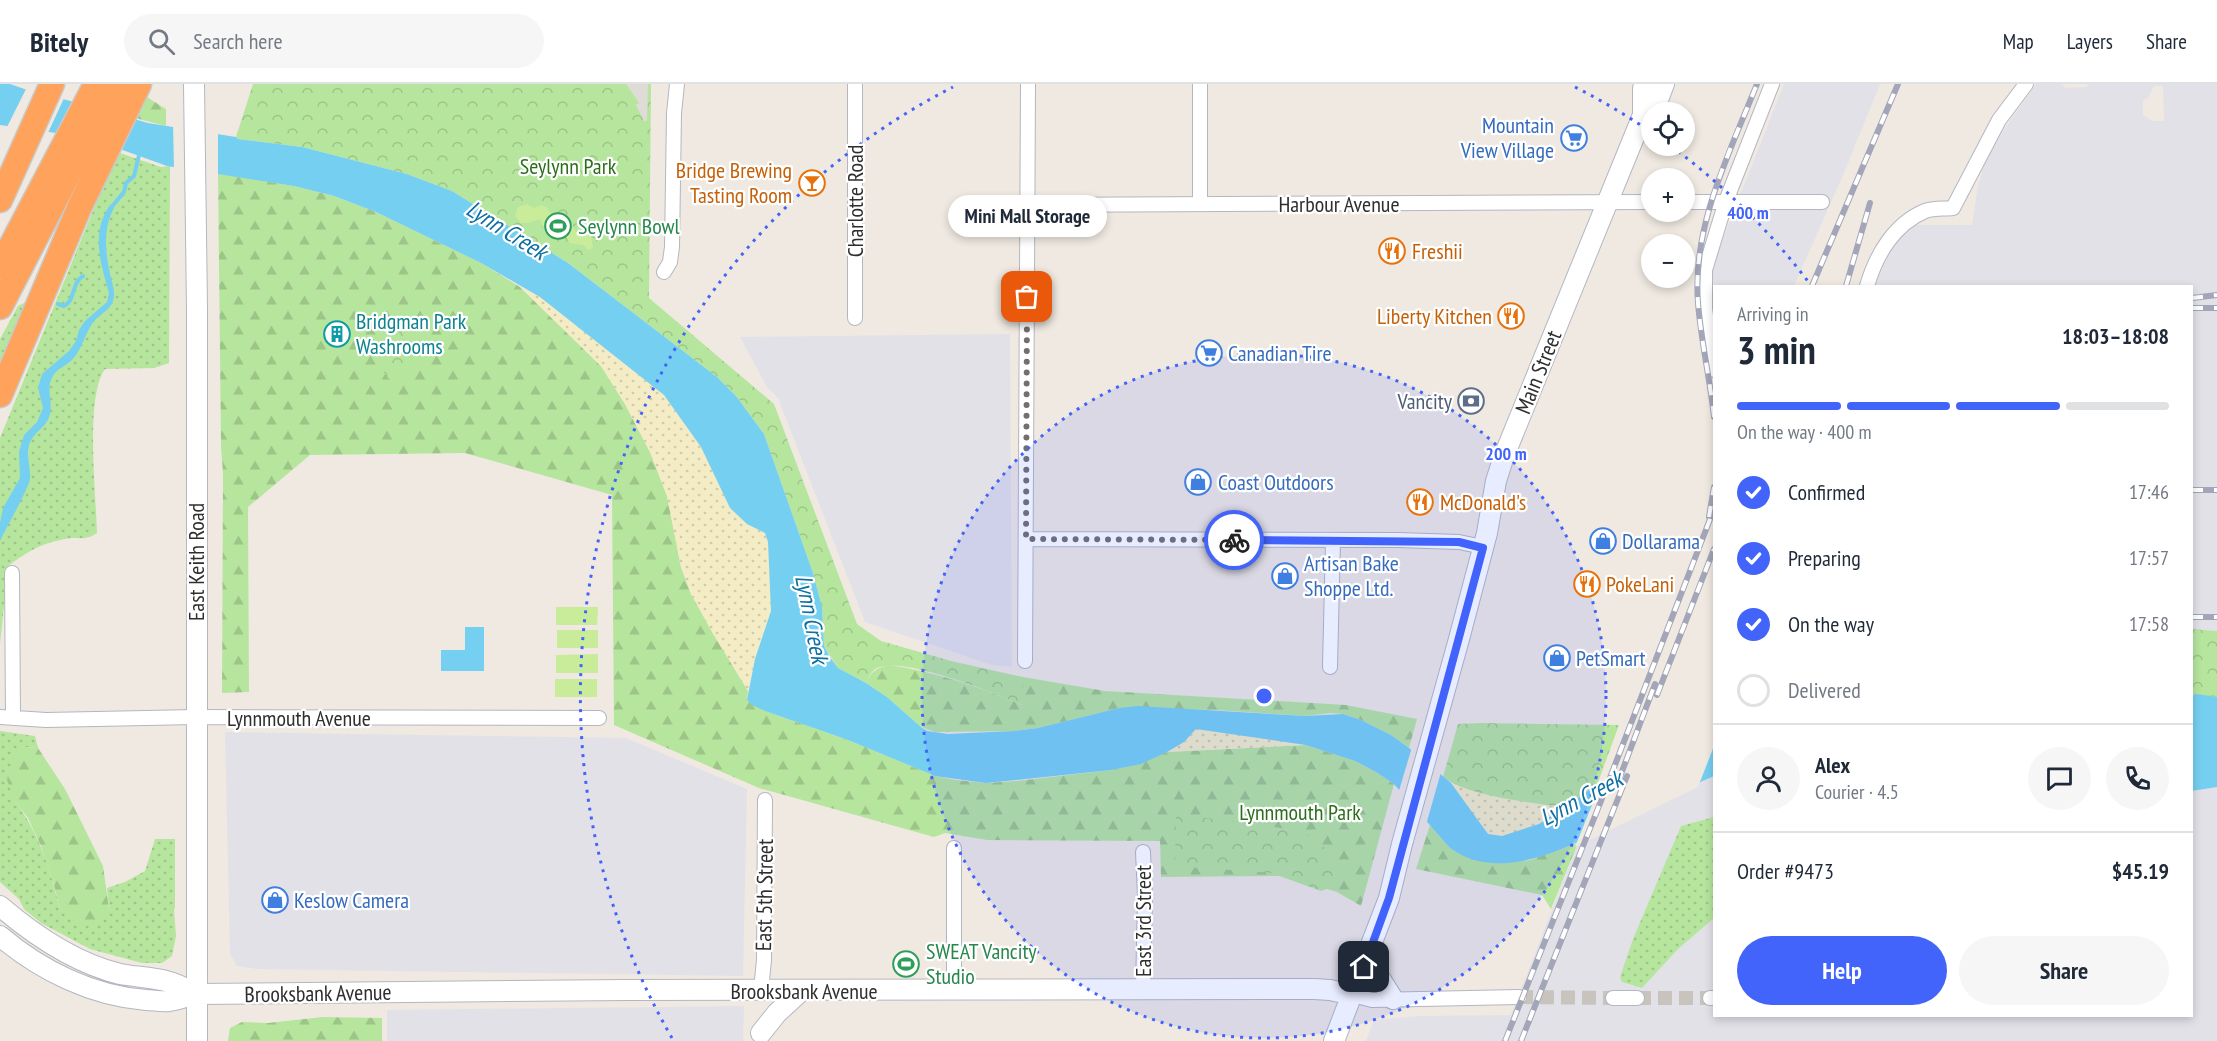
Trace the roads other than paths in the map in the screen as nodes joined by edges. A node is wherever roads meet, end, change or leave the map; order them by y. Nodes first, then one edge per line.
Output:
1 (52, 84) edge
2 (96, 84) edge
3 (116, 84) edge
4 (139, 84) edge
5 (677, 84) edge
6 (855, 84) edge
7 (1028, 84) edge
8 (1200, 84) edge
9 (1644, 84) edge
10 (1664, 84) edge
11 (1772, 84) edge
12 (2026, 84) edge
13 (193, 92) edge
14 (1642, 102) edge
15 (1657, 102) edge
16 (1641, 120) edge
17 (50, 191) junction
18 (2, 196) edge
19 (1726, 201) junction
20 (1641, 202) edge
21 (1695, 202) edge
22 (1822, 202) dead end
23 (1607, 203) junction
24 (1200, 204) junction
25 (1027, 205) junction
26 (0, 267) edge
27 (664, 272) dead end
28 (1867, 285) edge
29 (0, 307) edge
30 (855, 318) dead end
31 (1713, 363) edge
32 (0, 395) edge
33 (1026, 539) junction
34 (1333, 540) junction
35 (1483, 548) junction
36 (12, 573) dead end
37 (1025, 661) dead end
38 (1330, 667) dead end
39 (196, 717) junction
40 (7, 718) edge
41 (599, 718) dead end
42 (765, 800) dead end
43 (954, 848) dead end
44 (1143, 852) dead end
45 (0, 906) edge
46 (0, 936) edge
47 (1367, 958) junction
48 (760, 990) junction
49 (1143, 990) junction
50 (801, 991) junction
51 (954, 991) junction
52 (196, 994) junction
53 (1353, 995) junction
54 (1519, 997) tunnel mouth
55 (1613, 998) tunnel mouth
56 (1636, 998) tunnel mouth
57 (1393, 999) junction
58 (761, 1033) dead end
59 (197, 1041) edge
60 (1334, 1041) edge

1 - 18 highway
2 - 17 highway
3 - 17 highway
4 - 32 highway
5 - 27 street
6 - 30 street, Charlotte Road
7 - 25 street
8 - 24 street
9 - 14 main road, Main Street
10 - 15 main road, Main Street
11 - 19 street
12 - 28 street
13 - 39 main road, East Keith Road
16 - 23 main road, Main Street
17 - 26 highway
17 - 29 highway
19 - 21 street
19 - 22 street
19 - 31 street
20 - 23 street, Harbour Avenue
23 - 24 street, Harbour Avenue
23 - 35 main road, Main Street
24 - 25 street, Harbour Avenue
25 - 33 street
33 - 34 street
33 - 37 street
34 - 35 street
34 - 38 street
35 - 47 main road, Main Street
36 - 40 street
39 - 40 street, Lynnmouth Avenue
39 - 41 street, Lynnmouth Avenue
39 - 52 main road, East Keith Road
42 - 48 street, East 5th Street
43 - 51 street
44 - 49 street, East 3rd Street
45 - 52 main road
46 - 52 main road
47 - 53 main road, Main Street
47 - 57 main road
48 - 50 main road, Brooksbank Avenue
48 - 52 main road, Brooksbank Avenue
49 - 51 main road, Brooksbank Avenue
49 - 53 main road, Brooksbank Avenue
50 - 51 main road, Brooksbank Avenue
50 - 58 main road
52 - 59 main road, East Keith Road
53 - 57 street, Brooksbank Avenue
53 - 60 main road, Main Street
54 - 57 street, Brooksbank Avenue
55 - 56 street

